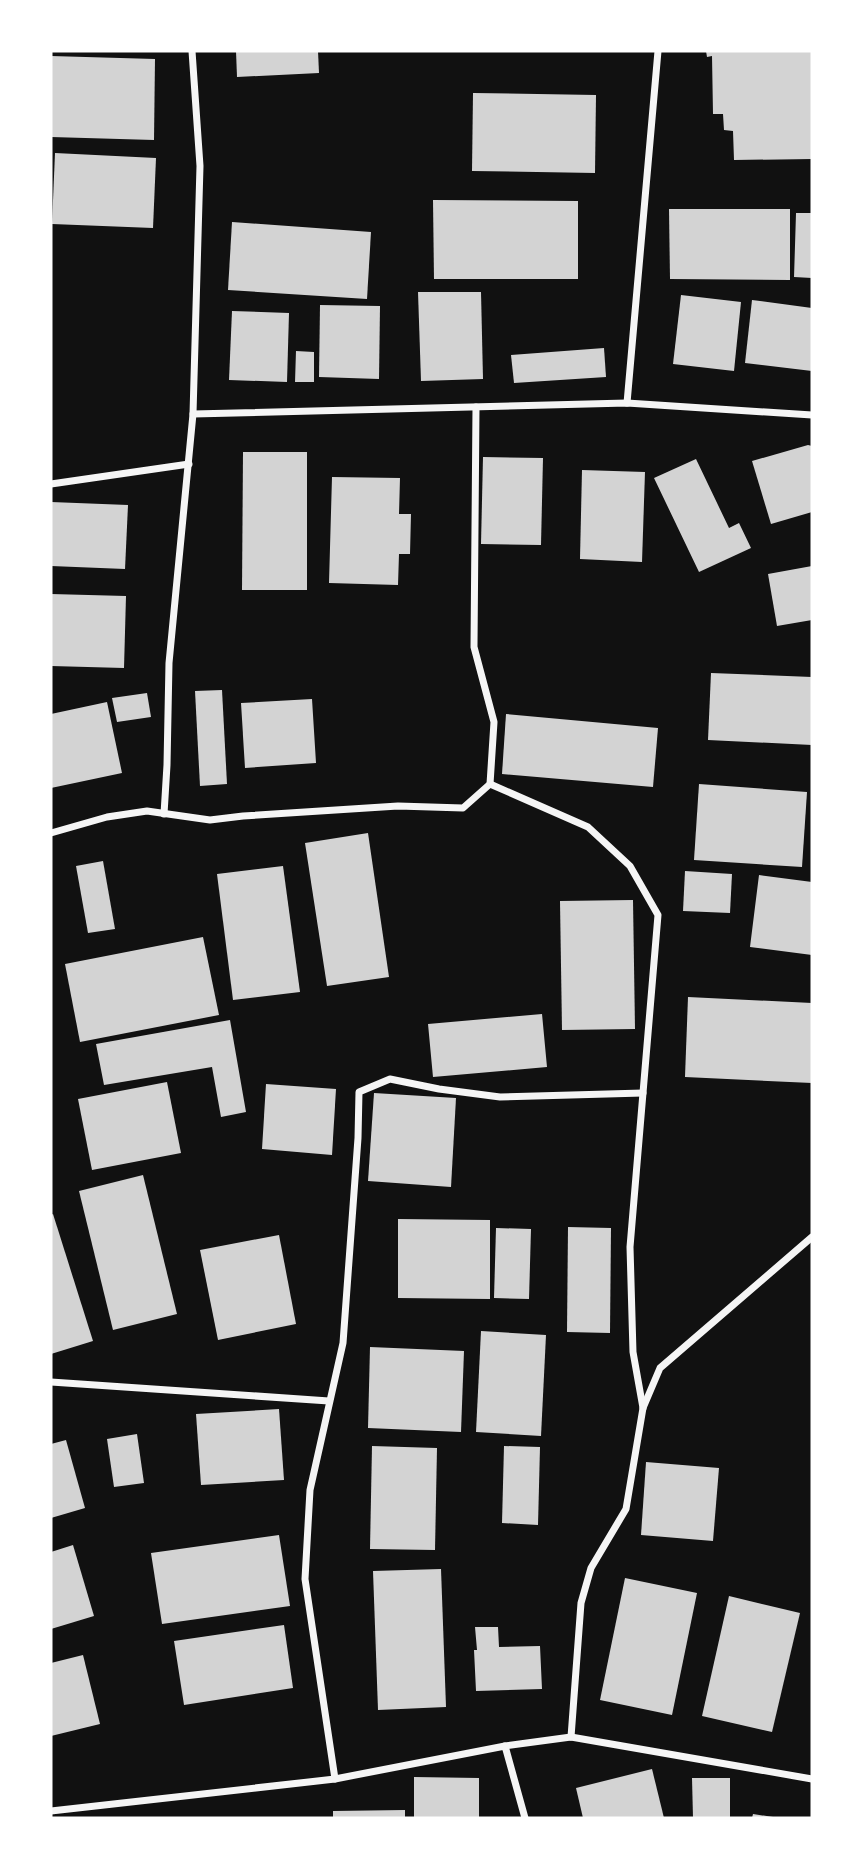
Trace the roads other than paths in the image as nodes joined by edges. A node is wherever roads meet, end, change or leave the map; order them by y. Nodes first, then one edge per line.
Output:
1 (192, 51) edge
2 (658, 51) edge
3 (627, 403) junction
4 (476, 407) junction
5 (193, 414) junction
6 (812, 415) edge
7 (188, 464) junction
8 (51, 484) edge
9 (491, 784) junction
10 (164, 814) junction
11 (51, 833) edge
12 (643, 1093) junction
13 (812, 1237) edge
14 (51, 1382) edge
15 (329, 1401) junction
16 (643, 1408) junction
17 (571, 1737) junction
18 (505, 1746) junction
19 (335, 1779) junction
20 (812, 1779) edge
21 (51, 1811) edge
22 (525, 1818) edge

1 - 5 street
2 - 3 street
3 - 4 street
3 - 6 street
4 - 5 street
4 - 9 street
5 - 7 street
7 - 8 street
7 - 10 street
9 - 10 street
9 - 12 street
10 - 11 street
12 - 15 street
12 - 16 street
13 - 16 street
14 - 15 street
15 - 19 street
16 - 17 street
17 - 18 street
17 - 20 street
18 - 19 street
18 - 22 street
19 - 21 street

